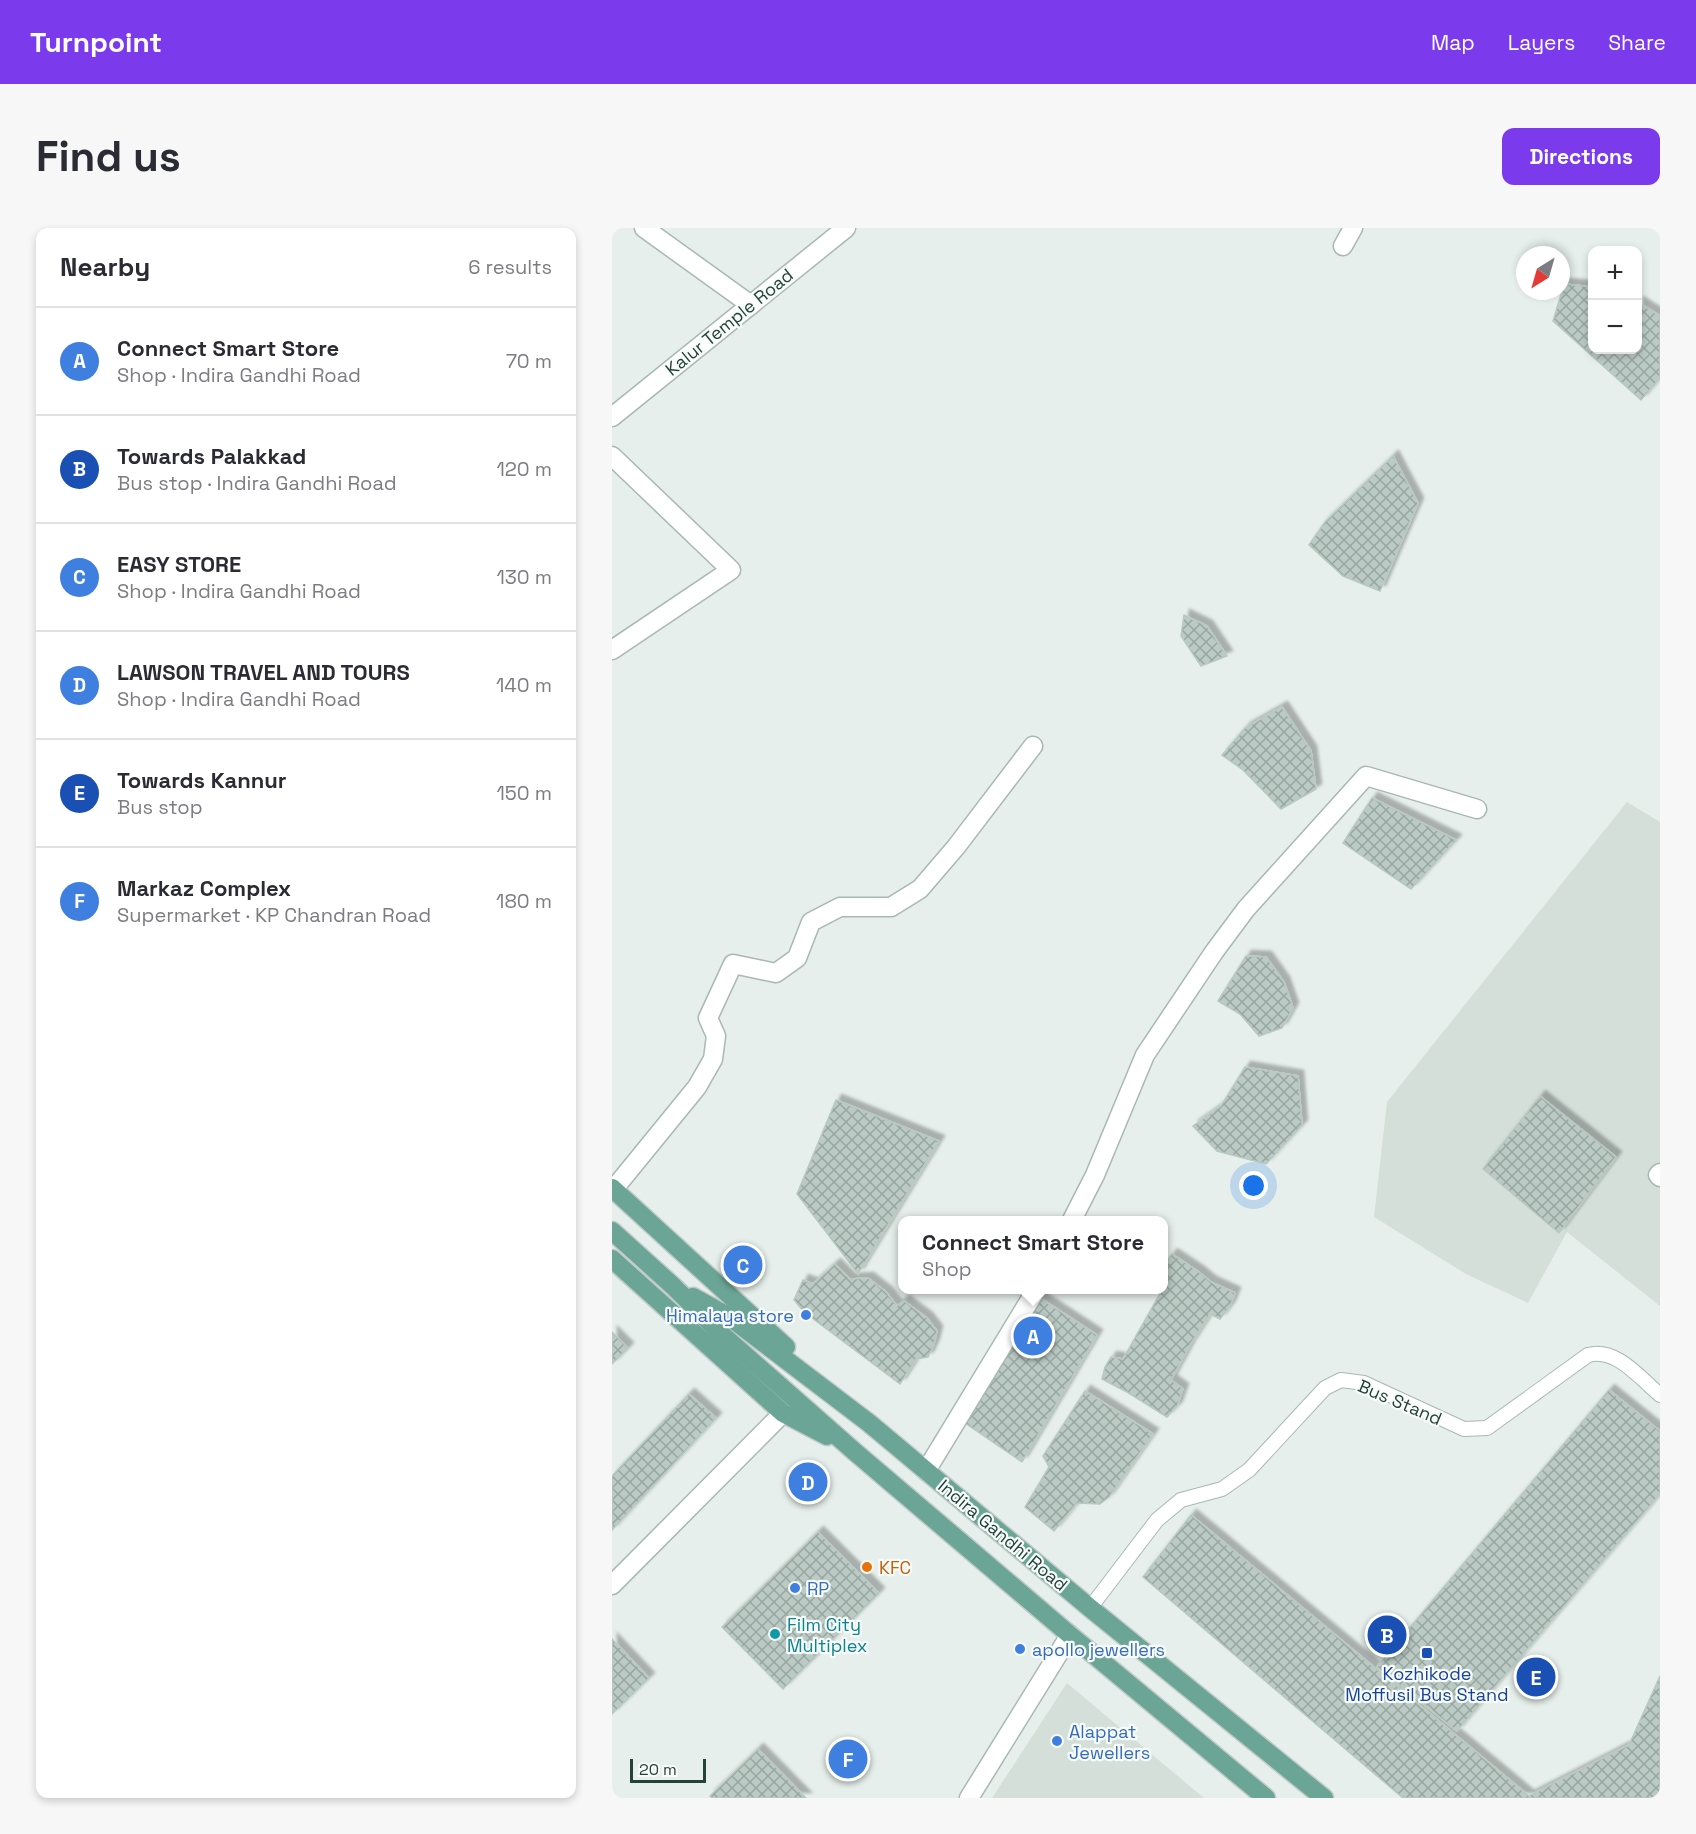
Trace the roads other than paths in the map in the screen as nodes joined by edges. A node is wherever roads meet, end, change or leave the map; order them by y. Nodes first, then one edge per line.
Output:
1 (644, 228) edge
2 (846, 228) edge
3 (1353, 228) edge
4 (1343, 246) dead end
5 (751, 305) junction
6 (612, 417) edge
7 (612, 456) edge
8 (612, 650) edge
9 (1033, 746) dead end
10 (1477, 809) dead end
11 (613, 1189) edge
12 (1074, 1216) edge
13 (612, 1231) edge
14 (612, 1259) edge
15 (673, 1286) junction
16 (1034, 1294) edge
17 (1660, 1395) edge
18 (783, 1413) junction
19 (869, 1422) junction
20 (855, 1452) junction
21 (927, 1471) junction
22 (612, 1585) edge
23 (1090, 1608) junction
24 (1070, 1635) junction
25 (969, 1798) edge
26 (1266, 1798) edge
27 (1324, 1798) edge

1 - 5 street
2 - 5 street, Kalur Temple Road
3 - 4 street
5 - 6 street, Kalur Temple Road
7 - 8 street
9 - 11 street
10 - 12 street
11 - 19 main road
13 - 15 main road, Indira Gandhi Road
14 - 18 main road
15 - 19 main road, Indira Gandhi Road
15 - 20 main road, Indira Gandhi Road
16 - 21 street
17 - 23 lane, Bus Stand
18 - 20 main road
18 - 22 street
19 - 21 main road, Indira Gandhi Road
20 - 24 main road, Indira Gandhi Road
21 - 23 main road, Indira Gandhi Road
23 - 27 main road, Indira Gandhi Road
24 - 25 street
24 - 26 main road, Indira Gandhi Road

